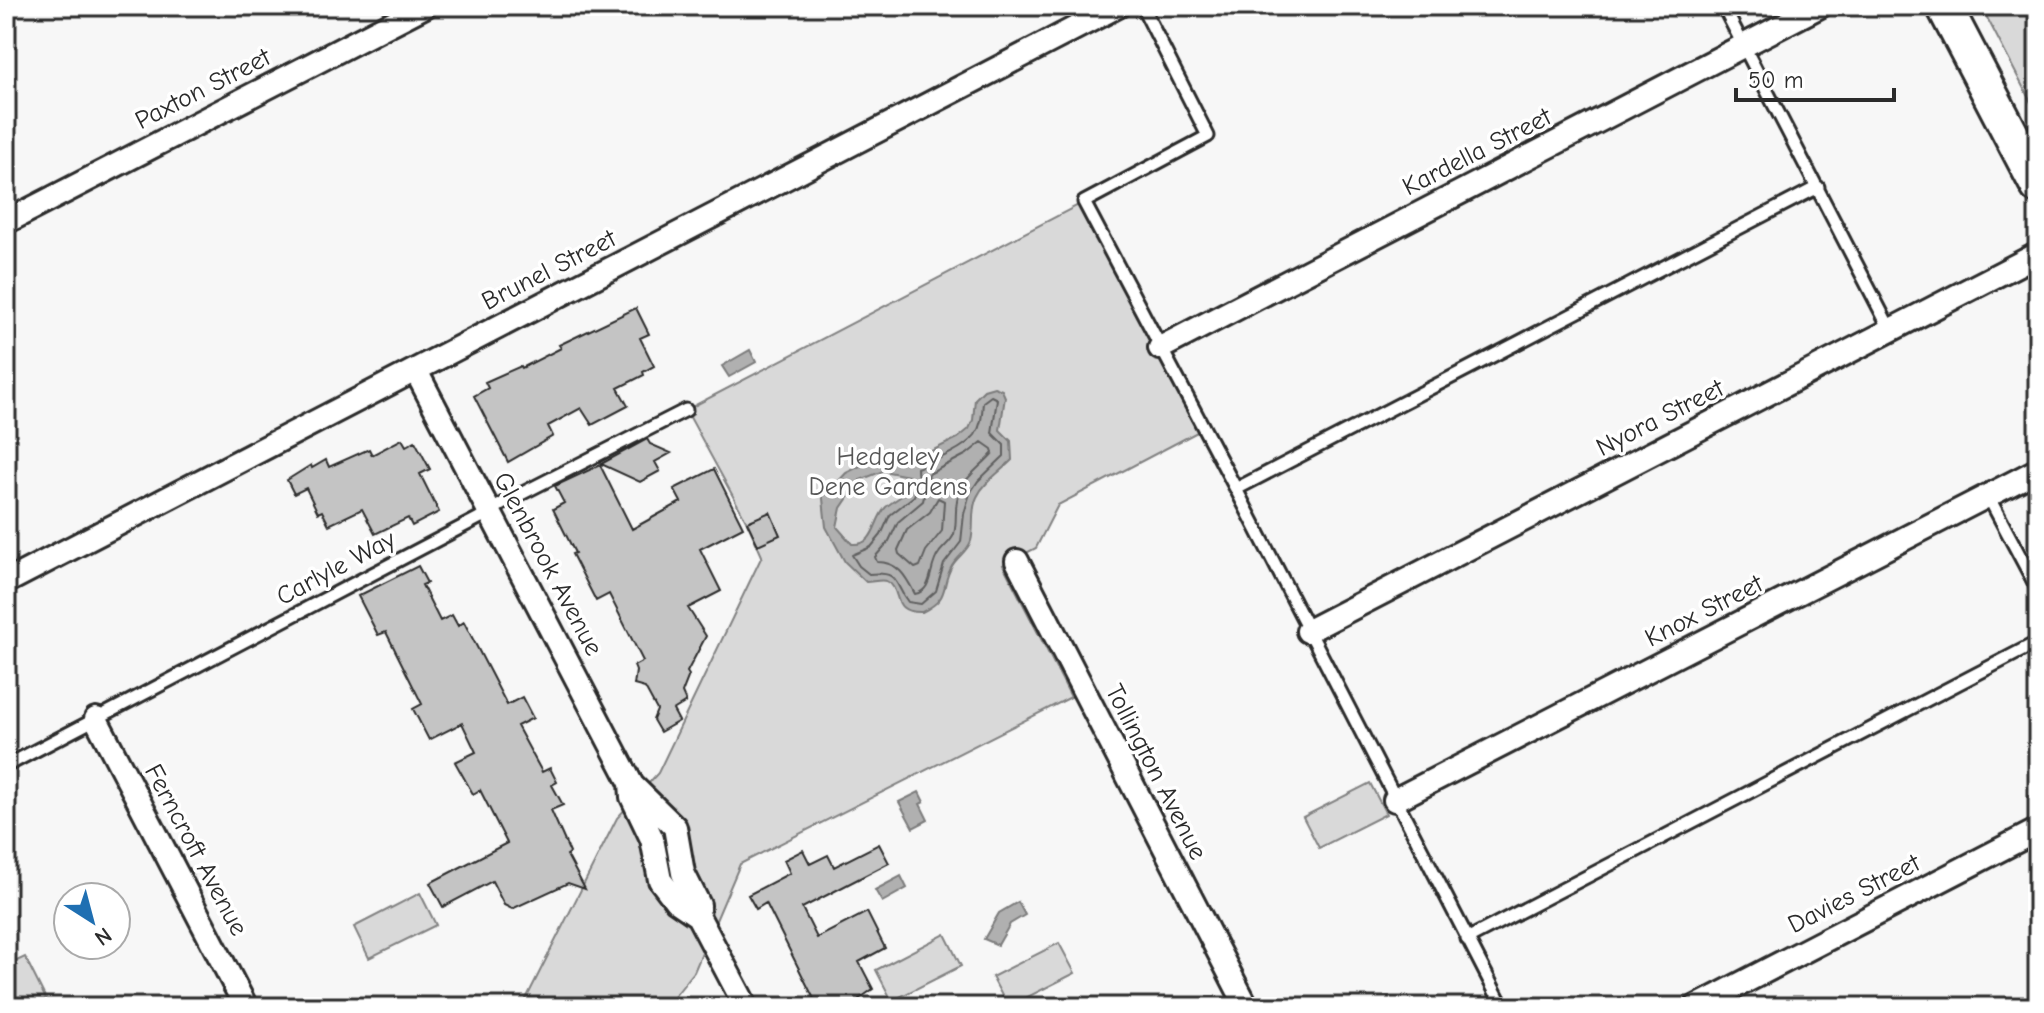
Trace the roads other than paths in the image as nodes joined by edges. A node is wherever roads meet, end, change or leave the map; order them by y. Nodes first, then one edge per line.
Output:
1 (425, 6) edge
2 (1118, 6) edge
3 (1142, 6) edge
4 (1723, 6) edge
5 (1820, 6) edge
6 (1944, 6) edge
7 (1743, 46) junction
8 (2038, 186) edge
9 (1818, 187) junction
10 (6, 222) edge
11 (2038, 254) edge
12 (1891, 331) junction
13 (1160, 348) junction
14 (416, 371) junction
15 (686, 410) dead end
16 (2038, 470) edge
17 (1236, 489) junction
18 (1988, 496) junction
19 (489, 512) junction
20 (1017, 561) dead end
21 (6, 582) edge
22 (2038, 590) edge
23 (1308, 631) junction
24 (2038, 642) edge
25 (96, 719) junction
26 (6, 766) edge
27 (1395, 800) junction
28 (2038, 830) edge
29 (1467, 939) junction
30 (246, 1007) edge
31 (746, 1007) edge
32 (1247, 1007) edge
33 (1503, 1007) edge
34 (1696, 1007) edge

1 - 10 street, Paxton Street
2 - 14 street, Brunel Street
3 - 13 lane
4 - 7 lane
5 - 7 street, Kardella Street
6 - 8 main road
7 - 9 lane
7 - 13 street, Kardella Street
9 - 12 lane
9 - 17 lane
11 - 12 street, Nyora Street
12 - 23 street, Nyora Street
13 - 17 lane
14 - 19 street, Glenbrook Avenue
14 - 21 street, Brunel Street
15 - 19 lane, Carlyle Way
16 - 18 street, Knox Street
17 - 23 lane
18 - 22 lane
18 - 27 street, Knox Street
19 - 25 lane, Carlyle Way
19 - 31 street, Glenbrook Avenue
20 - 32 street, Tollington Avenue
23 - 27 lane
24 - 29 lane
25 - 26 lane, Carlyle Way
25 - 30 street, Ferncroft Avenue
27 - 29 lane
28 - 34 street, Davies Street
29 - 33 lane

